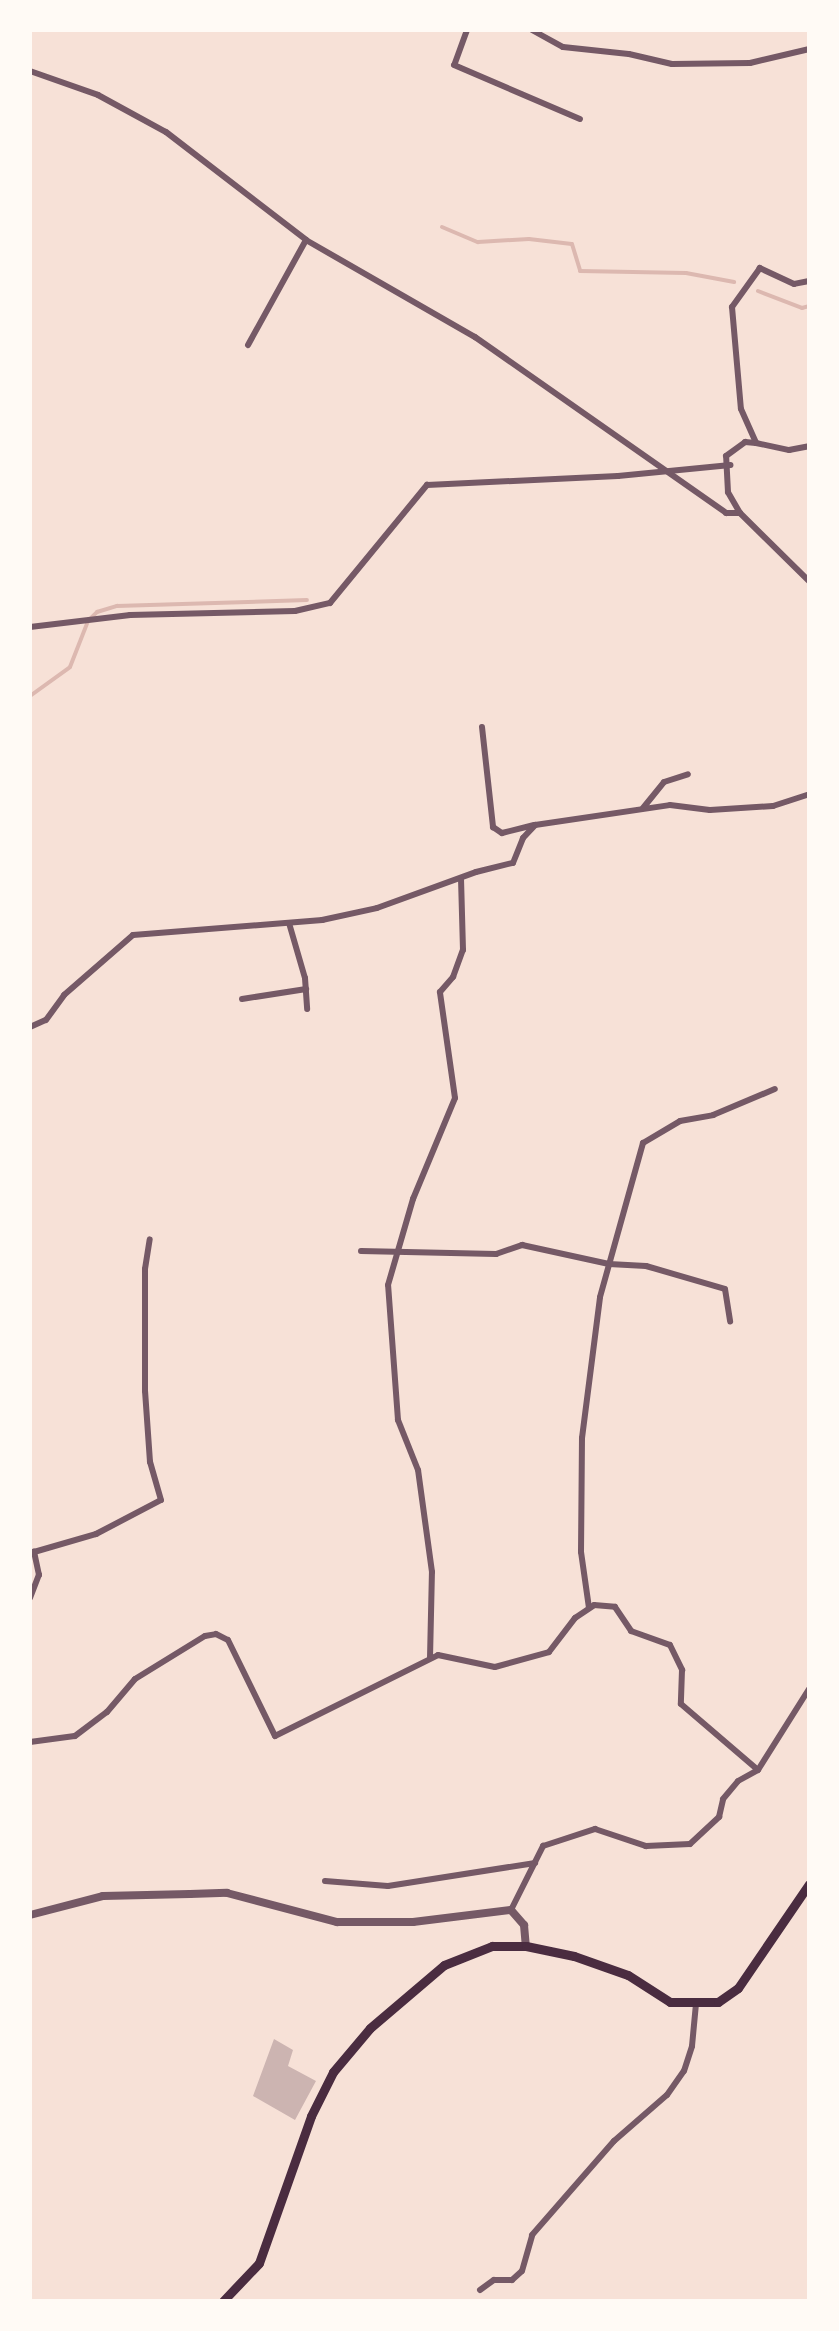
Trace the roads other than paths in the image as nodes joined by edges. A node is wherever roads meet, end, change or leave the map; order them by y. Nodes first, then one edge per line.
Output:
1 (467, 30) edge
2 (532, 30) edge
3 (809, 49) edge
4 (30, 71) edge
5 (580, 119) dead end
6 (306, 240) junction
7 (809, 281) edge
8 (248, 344) dead end
9 (756, 443) junction
10 (809, 446) edge
11 (730, 466) junction
12 (669, 473) junction
13 (740, 512) junction
14 (809, 581) edge
15 (30, 628) edge
16 (482, 726) dead end
17 (688, 774) dead end
18 (809, 794) edge
19 (642, 809) junction
20 (536, 825) junction
21 (461, 880) junction
22 (289, 923) junction
23 (306, 988) junction
24 (242, 999) dead end
25 (307, 1010) dead end
26 (30, 1028) edge
27 (775, 1089) dead end
28 (150, 1239) dead end
29 (361, 1251) dead end
30 (398, 1252) junction
31 (609, 1264) junction
32 (730, 1322) dead end
33 (32, 1549) edge
34 (30, 1598) edge
35 (589, 1608) junction
36 (430, 1659) junction
37 (809, 1689) edge
38 (30, 1742) edge
39 (758, 1770) junction
40 (535, 1862) junction
41 (325, 1881) dead end
42 (809, 1884) edge
43 (511, 1910) junction
44 (30, 1915) edge
45 (526, 1946) junction
46 (696, 2004) junction
47 (480, 2290) dead end
48 (223, 2301) edge

1 - 5 street
2 - 3 street
4 - 6 street
6 - 8 street
6 - 12 street
7 - 9 street
9 - 10 street
9 - 11 street
11 - 12 street
11 - 13 street
12 - 13 street
12 - 15 street
13 - 14 street
16 - 20 street
17 - 19 street
18 - 19 street
19 - 20 street
20 - 21 street
21 - 22 street
21 - 30 street
22 - 23 street
22 - 26 street
23 - 24 street
23 - 25 street
27 - 31 street
28 - 33 street
29 - 30 street
30 - 31 street
30 - 36 street
31 - 32 street
31 - 35 street
33 - 34 street
35 - 36 street
35 - 39 street
36 - 38 street
37 - 39 street
39 - 40 street
40 - 41 street
40 - 43 street
42 - 46 main road
43 - 44 street
43 - 45 street
45 - 46 main road
45 - 48 main road
46 - 47 street

